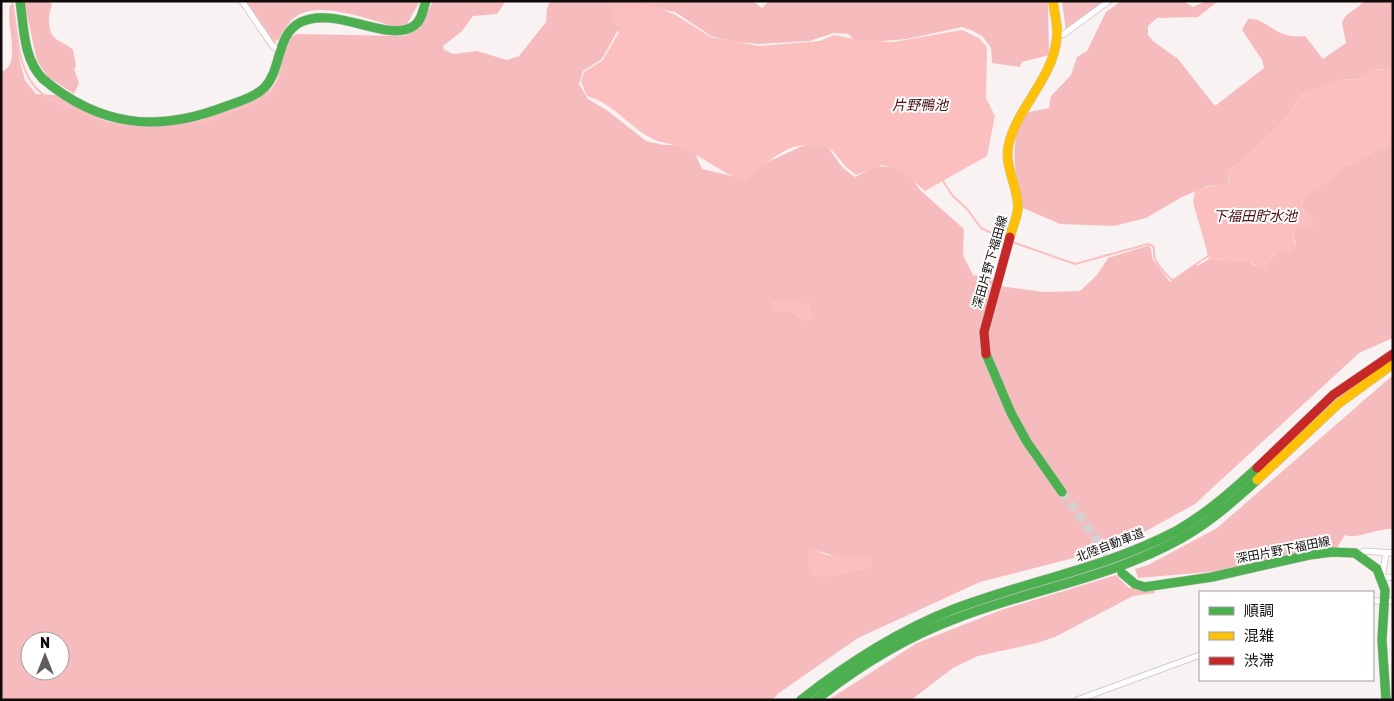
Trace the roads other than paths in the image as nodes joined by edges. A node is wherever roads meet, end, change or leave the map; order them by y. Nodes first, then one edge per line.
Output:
1 (20, 1) edge
2 (242, 1) edge
3 (426, 1) edge
4 (1053, 1) edge
5 (1109, 1) edge
6 (1057, 35) junction
7 (280, 52) junction
8 (1393, 354) edge
9 (1393, 364) edge
10 (1062, 492) tunnel mouth
11 (1386, 553) junction
12 (1393, 553) edge
13 (1359, 555) junction
14 (1122, 573) tunnel mouth
15 (1393, 577) edge
16 (1382, 578) junction
17 (1374, 601) edge
18 (1389, 601) edge
19 (1199, 655) edge
20 (801, 700) edge
21 (816, 700) edge
22 (1077, 700) edge
23 (1386, 700) edge

1 - 7 main road
2 - 7 street
3 - 7 main road
4 - 6 main road, 深田片野下福田線
5 - 6 street
6 - 10 main road, 深田片野下福田線
8 - 20 main road, 北陸自動車道
9 - 21 main road, 北陸自動車道
11 - 12 street
11 - 13 street
11 - 16 street
13 - 14 main road, 深田片野下福田線
13 - 16 main road
15 - 16 street
16 - 18 main road
17 - 18 street
18 - 23 main road
19 - 22 street

